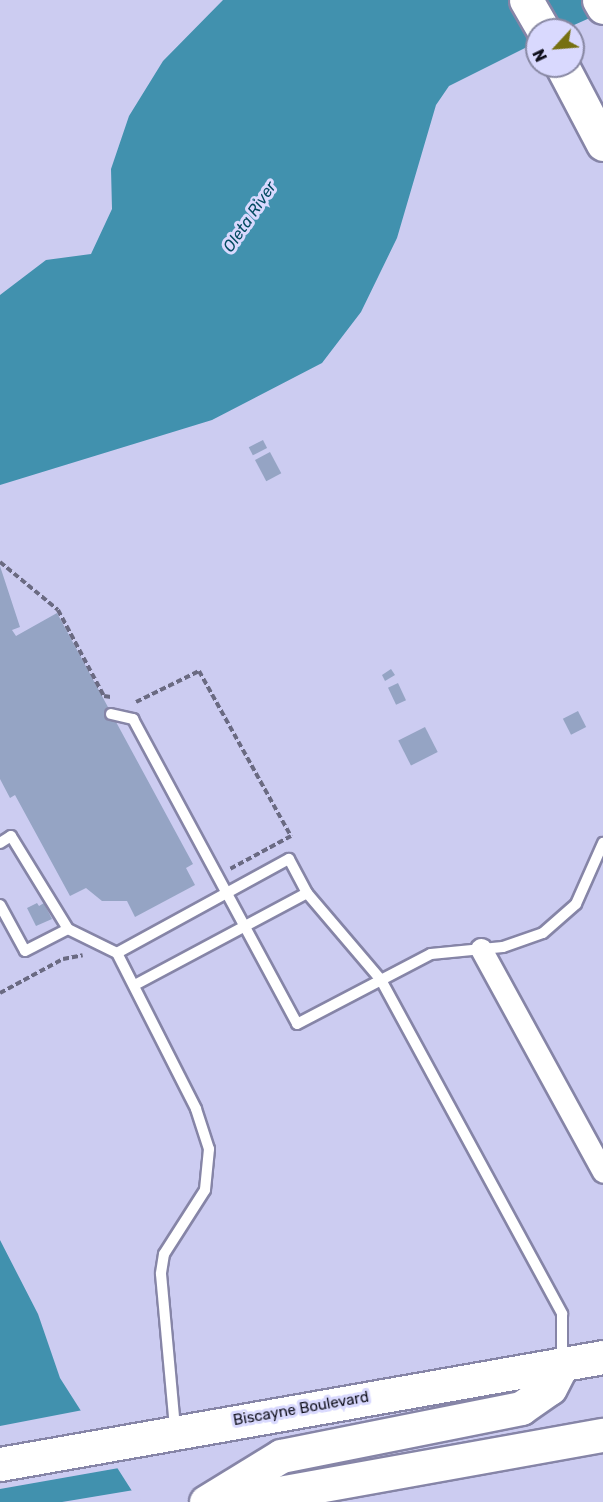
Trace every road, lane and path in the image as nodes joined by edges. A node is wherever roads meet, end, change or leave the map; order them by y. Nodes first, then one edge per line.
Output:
1 (526, 0) edge
2 (599, 0) edge
3 (603, 8) edge
4 (536, 18) edge
5 (568, 78) edge
6 (603, 144) edge
7 (0, 562) edge
8 (116, 698) dead end
9 (128, 700) dead end
10 (111, 714) dead end
11 (0, 843) edge
12 (603, 843) edge
13 (229, 870) dead end
14 (227, 893) junction
15 (307, 893) junction
16 (0, 905) edge
17 (246, 927) junction
18 (68, 929) junction
19 (481, 949) junction
20 (117, 953) junction
21 (86, 955) dead end
22 (381, 980) junction
23 (135, 985) junction
24 (0, 993) edge
25 (603, 1172) edge
26 (603, 1357) edge
27 (562, 1364) junction
28 (176, 1431) junction
29 (603, 1435) edge
30 (0, 1464) edge
31 (206, 1502) edge
32 (229, 1502) edge

1 - 4 main road
2 - 3 main road
5 - 6 main road
7 - 8 path
9 - 13 path
10 - 14 lane
11 - 18 lane
12 - 19 lane
14 - 15 lane
14 - 17 lane
14 - 20 lane
15 - 17 lane
15 - 22 lane
16 - 18 lane
17 - 22 lane
17 - 23 lane
18 - 20 lane
19 - 22 lane
19 - 25 street
20 - 23 lane
21 - 24 path
22 - 27 lane
23 - 28 lane
26 - 27 main road, Biscayne Boulevard
27 - 28 main road, Biscayne Boulevard
27 - 31 main road
28 - 30 main road, Biscayne Boulevard
29 - 32 main road

